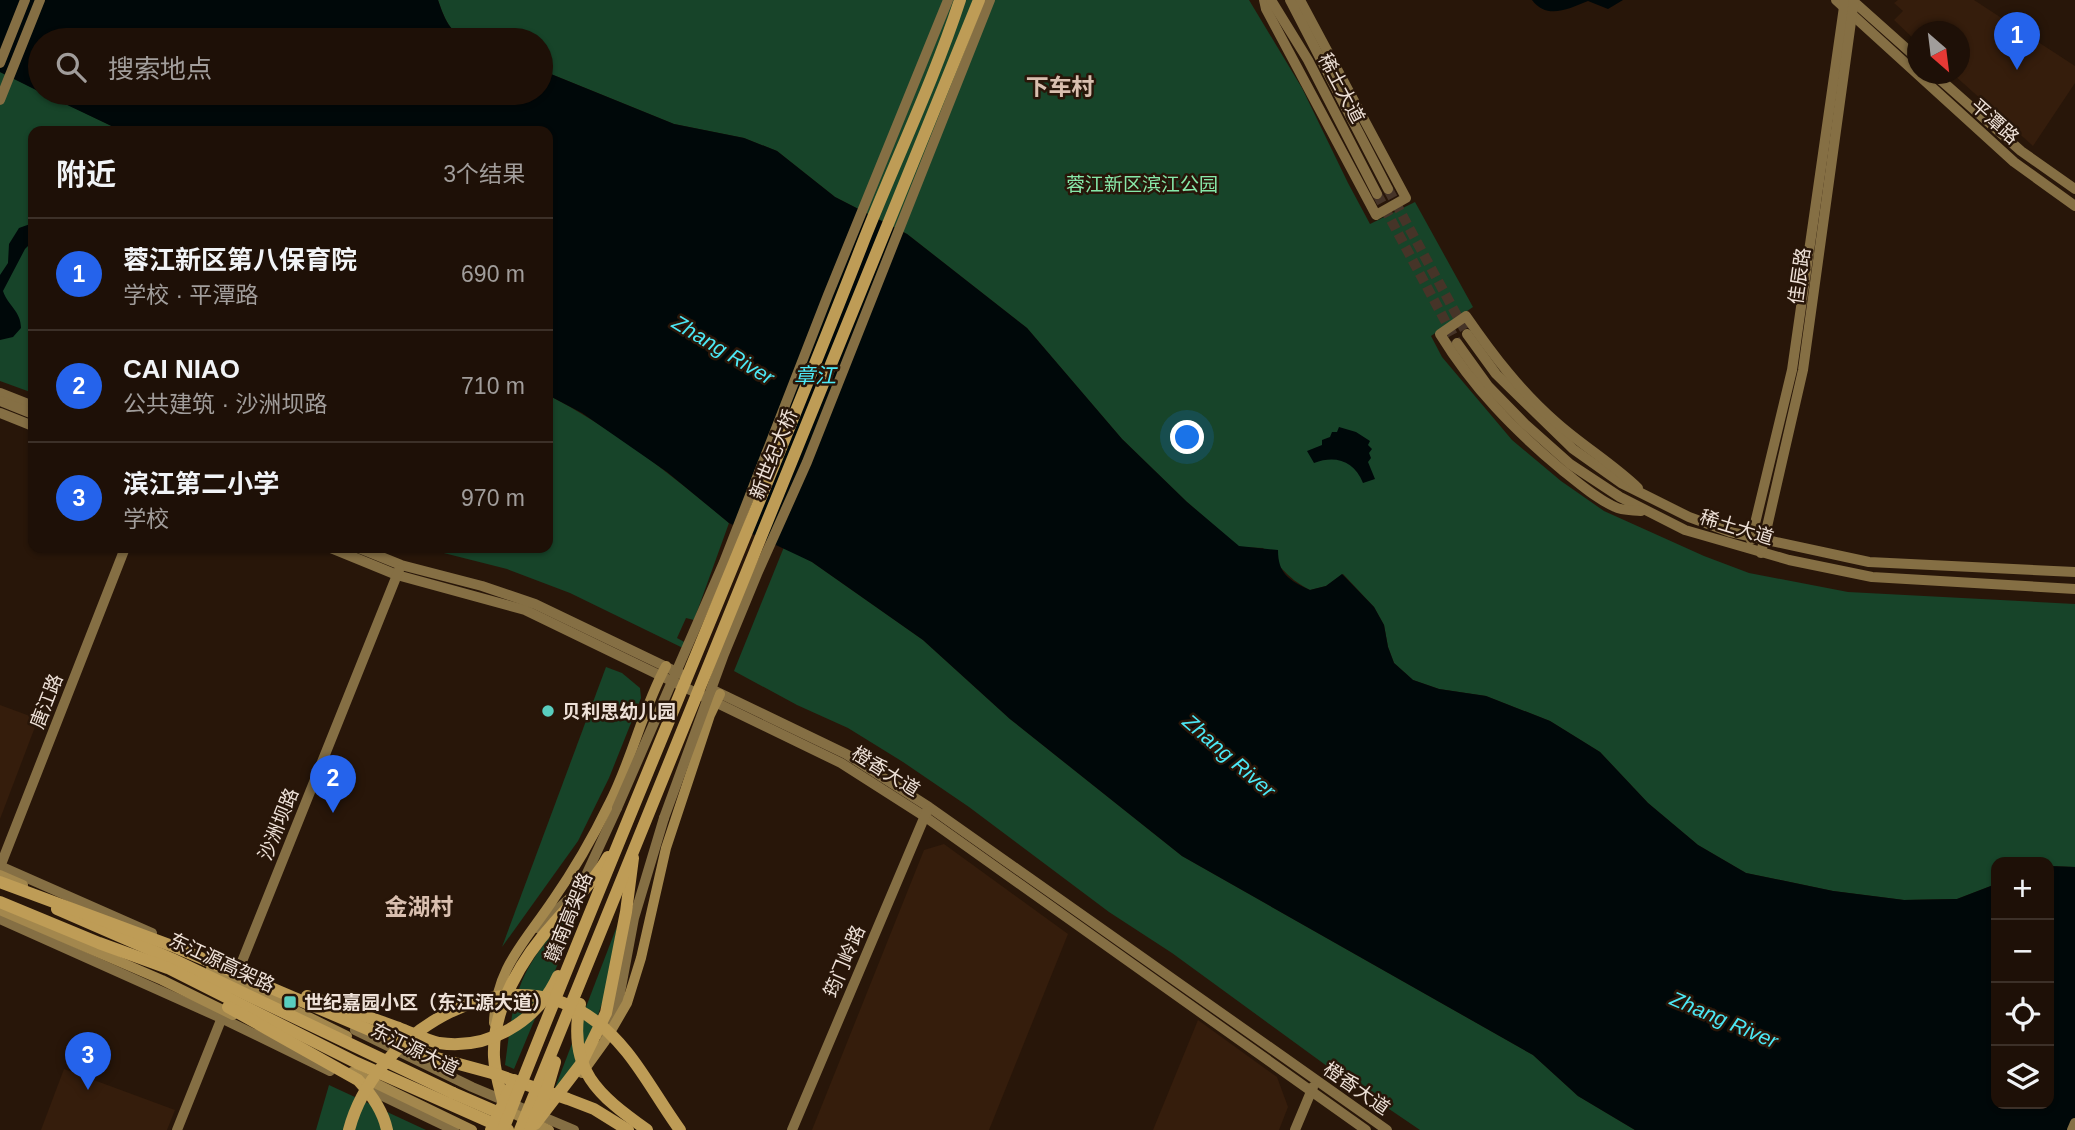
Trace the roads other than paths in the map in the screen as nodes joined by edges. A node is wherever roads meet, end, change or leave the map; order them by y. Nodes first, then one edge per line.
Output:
1 (25, 0) edge
2 (40, 0) edge
3 (948, 0) edge
4 (960, 0) edge
5 (979, 0) edge
6 (990, 0) edge
7 (1264, 0) edge
8 (1271, 0) edge
9 (1290, 0) edge
10 (1300, 0) edge
11 (1847, 2) edge
12 (1852, 16) junction
13 (29, 28) edge
14 (28, 30) edge
15 (1907, 50) edge
16 (0, 63) edge
17 (1945, 84) edge
18 (0, 100) edge
19 (1388, 189) tunnel mouth
20 (2075, 189) edge
21 (1377, 194) tunnel mouth
22 (2075, 206) edge
23 (1467, 334) tunnel mouth
24 (1457, 343) tunnel mouth
25 (0, 393) edge
26 (0, 401) edge
27 (28, 404) edge
28 (28, 412) edge
29 (0, 413) edge
30 (28, 424) edge
31 (1648, 497) junction
32 (1650, 512) junction
33 (1753, 536) junction
34 (1765, 539) junction
35 (1748, 549) junction
36 (123, 553) edge
37 (343, 553) edge
38 (371, 553) edge
39 (1761, 553) junction
40 (401, 565) junction
41 (2075, 572) edge
42 (397, 575) junction
43 (2075, 589) edge
44 (663, 671) junction
45 (718, 699) junction
46 (927, 811) junction
47 (621, 835) junction
48 (635, 845) junction
49 (0, 867) edge
50 (0, 875) edge
51 (0, 883) edge
52 (0, 902) edge
53 (0, 909) edge
54 (0, 919) edge
55 (99, 943) junction
56 (237, 975) junction
57 (500, 982) junction
58 (577, 989) junction
59 (559, 992) junction
60 (223, 1015) junction
61 (494, 1045) junction
62 (1316, 1080) junction
63 (1311, 1091) junction
64 (564, 1095) junction
65 (504, 1105) junction
66 (2075, 1123) edge
67 (536, 1126) edge
68 (177, 1130) edge
69 (349, 1130) edge
70 (387, 1130) edge
71 (454, 1130) edge
72 (472, 1130) edge
73 (491, 1130) edge
74 (496, 1130) edge
75 (505, 1130) edge
76 (520, 1130) edge
77 (549, 1130) edge
78 (573, 1130) edge
79 (628, 1130) edge
80 (647, 1130) edge
81 (680, 1130) edge
82 (792, 1130) edge
83 (1295, 1130) edge
84 (1366, 1130) edge
85 (1387, 1130) edge
86 (2072, 1130) edge

1 - 16 street
2 - 13 street
3 - 57 street, bridge
4 - 47 highway, 新世纪大桥, bridge
5 - 48 highway, 新世纪大桥, bridge
6 - 64 street, bridge
7 - 10 street
8 - 21 street, 稀土大道
9 - 19 street, 稀土大道
11 - 12 street, 平潭路
11 - 15 street
11 - 33 street, 佳辰路
12 - 22 street, 平潭路
12 - 34 street, 佳辰路
14 - 18 street
17 - 20 street, 平潭路
23 - 31 street, 稀土大道
24 - 32 street, 稀土大道
25 - 27 street
26 - 28 street
29 - 30 street
31 - 32 street
31 - 33 street, 稀土大道
32 - 35 street, 稀土大道
33 - 34 street, 稀土大道
33 - 35 street, 佳辰路
34 - 39 street, 佳辰路
34 - 41 street, 稀土大道
35 - 39 street, 稀土大道
36 - 49 street, 唐江路
37 - 42 street, 橙香大道
38 - 40 street, 橙香大道
39 - 43 street, 稀土大道
40 - 42 street, 沙洲坝路
40 - 44 street, 橙香大道
42 - 44 street, 橙香大道
42 - 56 street, 沙洲坝路
44 - 45 street, 橙香大道
44 - 57 main road
45 - 46 street, 橙香大道
45 - 64 main road
46 - 62 street, 橙香大道
46 - 63 street, 橙香大道
46 - 82 street, 筠门岭路
47 - 56 highway, bridge
47 - 59 highway, 赣南高架路, bridge
47 - 61 highway
48 - 58 highway, 赣南高架路, bridge
48 - 67 highway
48 - 80 highway, bridge
49 - 56 street
50 - 56 main road, 东江源大道
51 - 56 highway, bridge
51 - 67 highway, 东江源高架路, bridge
52 - 55 highway, 东江源高架路, bridge
53 - 60 main road
54 - 60 street
55 - 70 highway, bridge
55 - 75 highway, 东江源高架路, bridge
56 - 65 main road, 东江源大道
56 - 79 highway, bridge
57 - 61 main road
58 - 67 highway, bridge
58 - 76 highway, 赣南高架路, bridge
59 - 73 highway, bridge
59 - 75 highway, 赣南高架路, bridge
60 - 68 street
60 - 71 street
60 - 72 main road
61 - 65 main road
62 - 63 street
62 - 85 street, 橙香大道
63 - 83 street
63 - 84 street, 橙香大道
64 - 67 street
65 - 67 main road, 东江源大道
65 - 74 main road
66 - 86 street
67 - 77 main road, 东江源大道
67 - 78 street
69 - 81 highway, bridge

